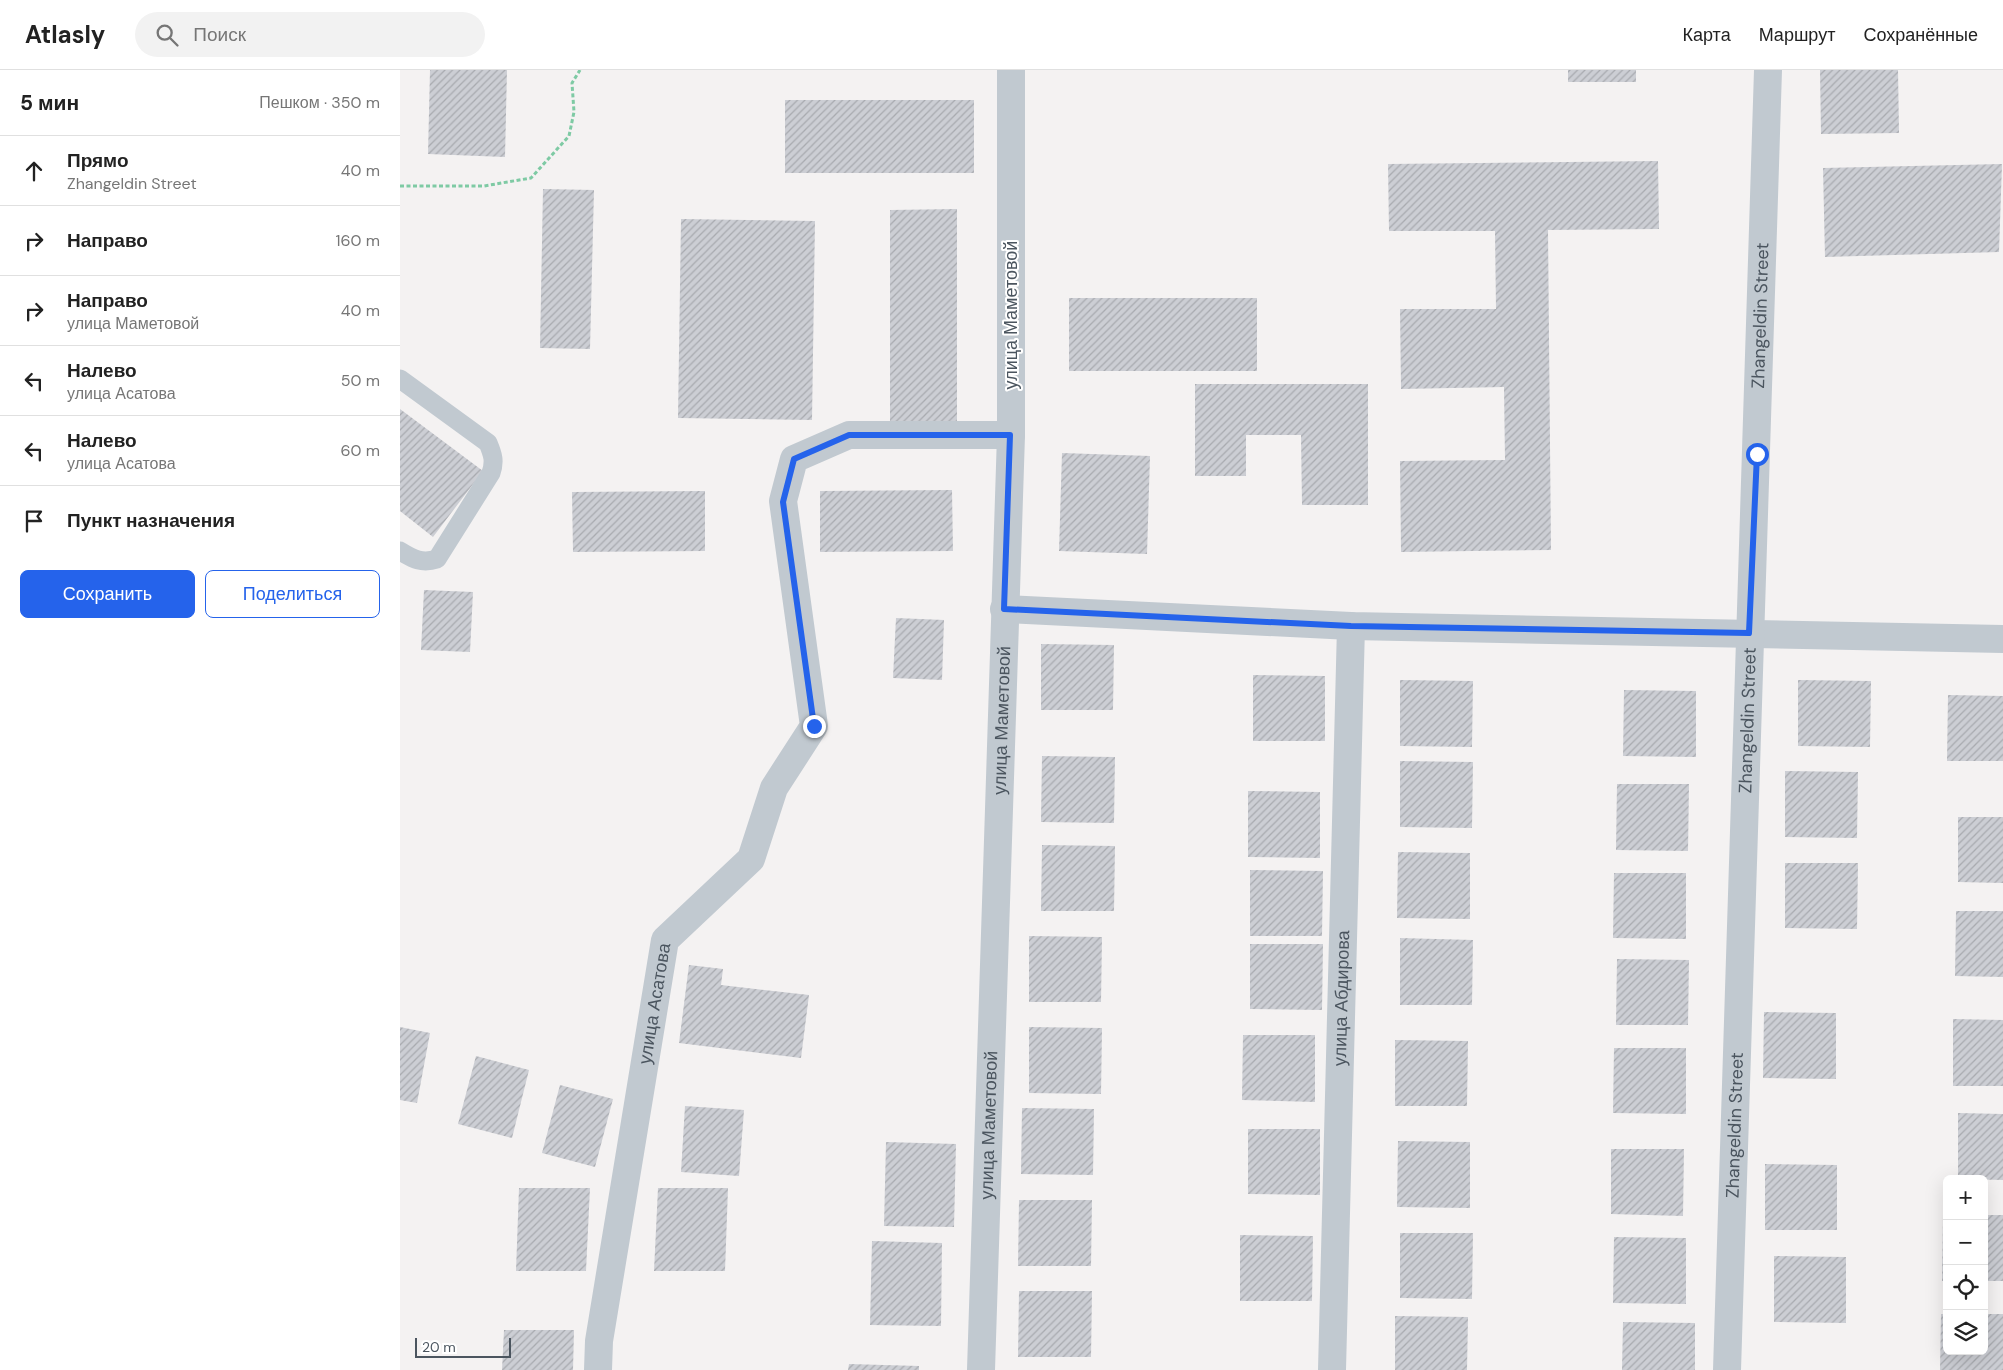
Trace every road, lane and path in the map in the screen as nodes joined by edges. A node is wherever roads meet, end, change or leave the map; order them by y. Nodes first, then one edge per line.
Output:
1 (580, 70) edge
2 (1010, 70) edge
3 (1768, 70) edge
4 (400, 186) edge
5 (400, 379) edge
6 (1010, 435) junction
7 (400, 551) edge
8 (1004, 609) junction
9 (1351, 626) junction
10 (1749, 633) junction
11 (2003, 639) edge
12 (598, 1370) edge
13 (981, 1370) edge
14 (1332, 1370) edge
15 (1727, 1370) edge

1 - 4 path
2 - 6 street, улица Маметовой
3 - 10 street, Zhangeldin Street
5 - 7 lane
6 - 8 street, улица Маметовой
6 - 12 street, улица Асатова
8 - 9 street
8 - 13 street, улица Маметовой
9 - 10 street
9 - 14 street, улица Абдирова
10 - 11 street
10 - 15 street, Zhangeldin Street

